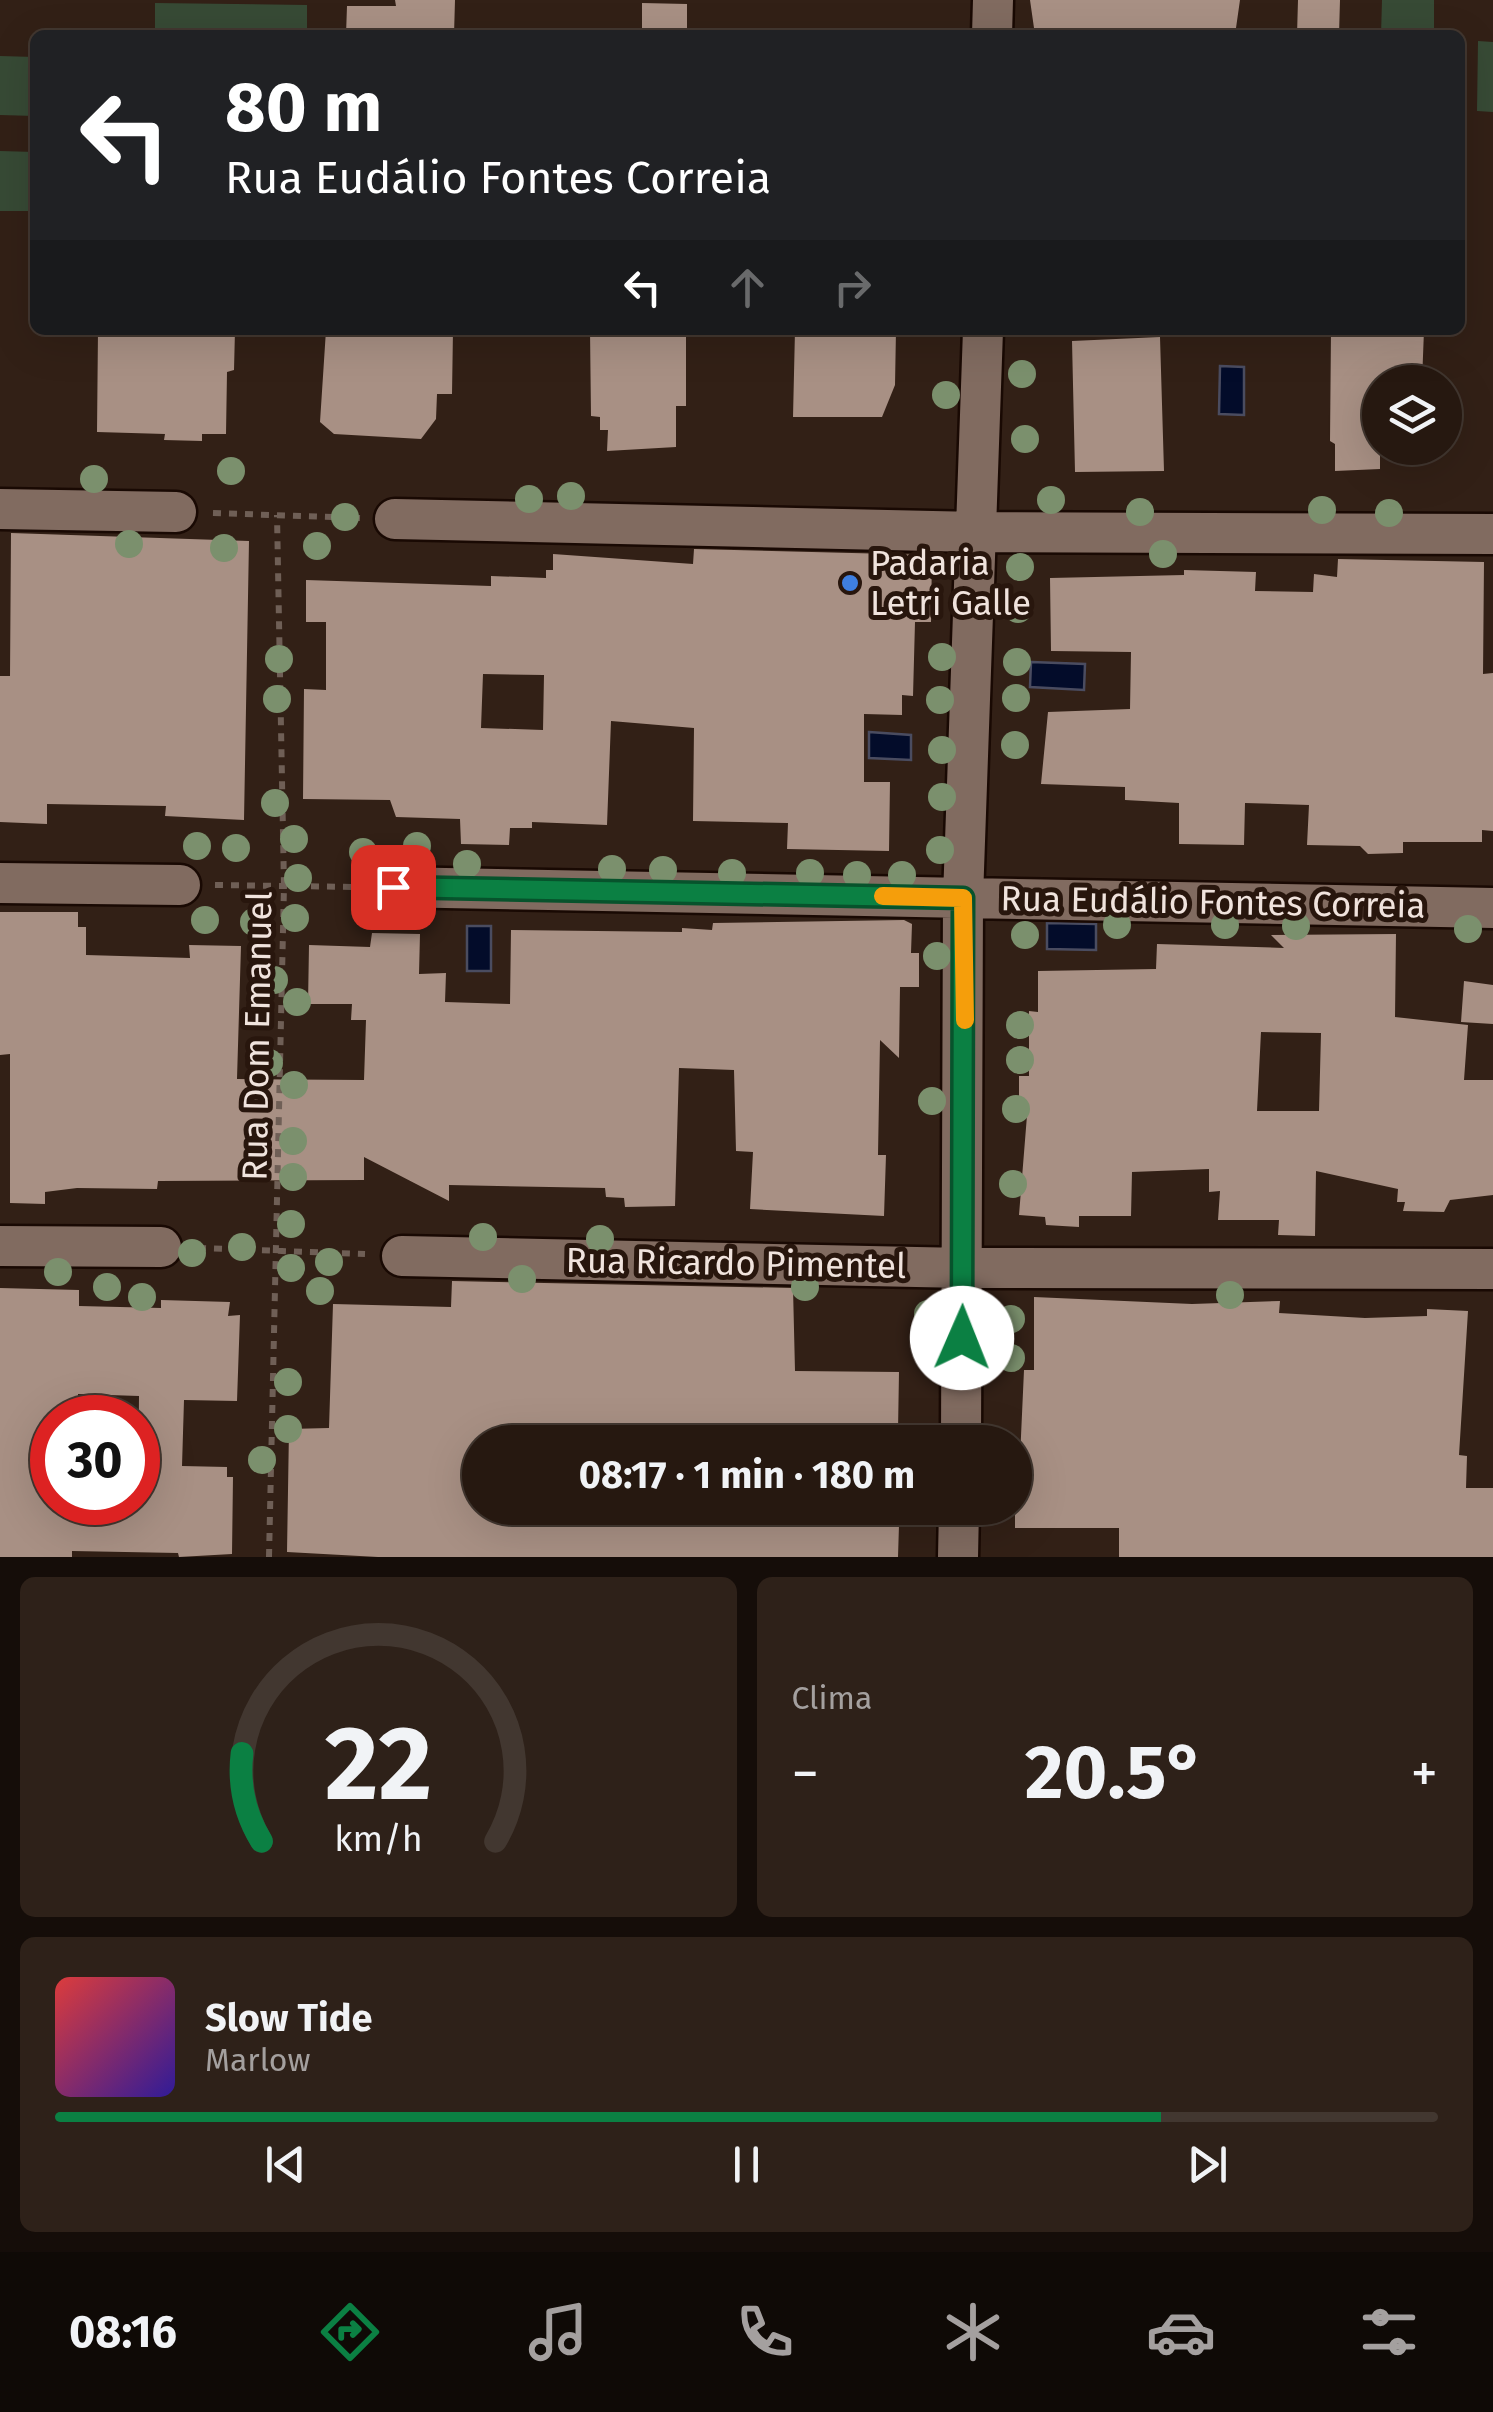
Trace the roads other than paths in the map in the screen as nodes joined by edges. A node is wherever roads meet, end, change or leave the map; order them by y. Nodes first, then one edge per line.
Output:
1 (993, 0) edge
2 (992, 30) edge
3 (983, 335) edge
4 (0, 509) edge
5 (176, 512) road end
6 (395, 519) road end
7 (978, 532) junction
8 (1493, 534) edge
9 (0, 882) edge
10 (180, 885) road end
11 (393, 887) road end
12 (963, 898) junction
13 (1493, 908) edge
14 (0, 1246) edge
15 (161, 1247) road end
16 (402, 1256) road end
17 (964, 1268) junction
18 (1493, 1270) edge
19 (960, 1425) edge
20 (959, 1525) edge
21 (958, 1557) edge

1 - 2 street
3 - 7 street
4 - 5 street
6 - 7 street
7 - 8 street
7 - 12 street
9 - 10 street
11 - 12 street, Rua Eudálio Fontes Correia
12 - 13 street, Rua Eudálio Fontes Correia
12 - 17 street
14 - 15 street
16 - 17 street, Rua Ricardo Pimentel
17 - 18 street, Rua Ricardo Pimentel
17 - 19 street
20 - 21 street

